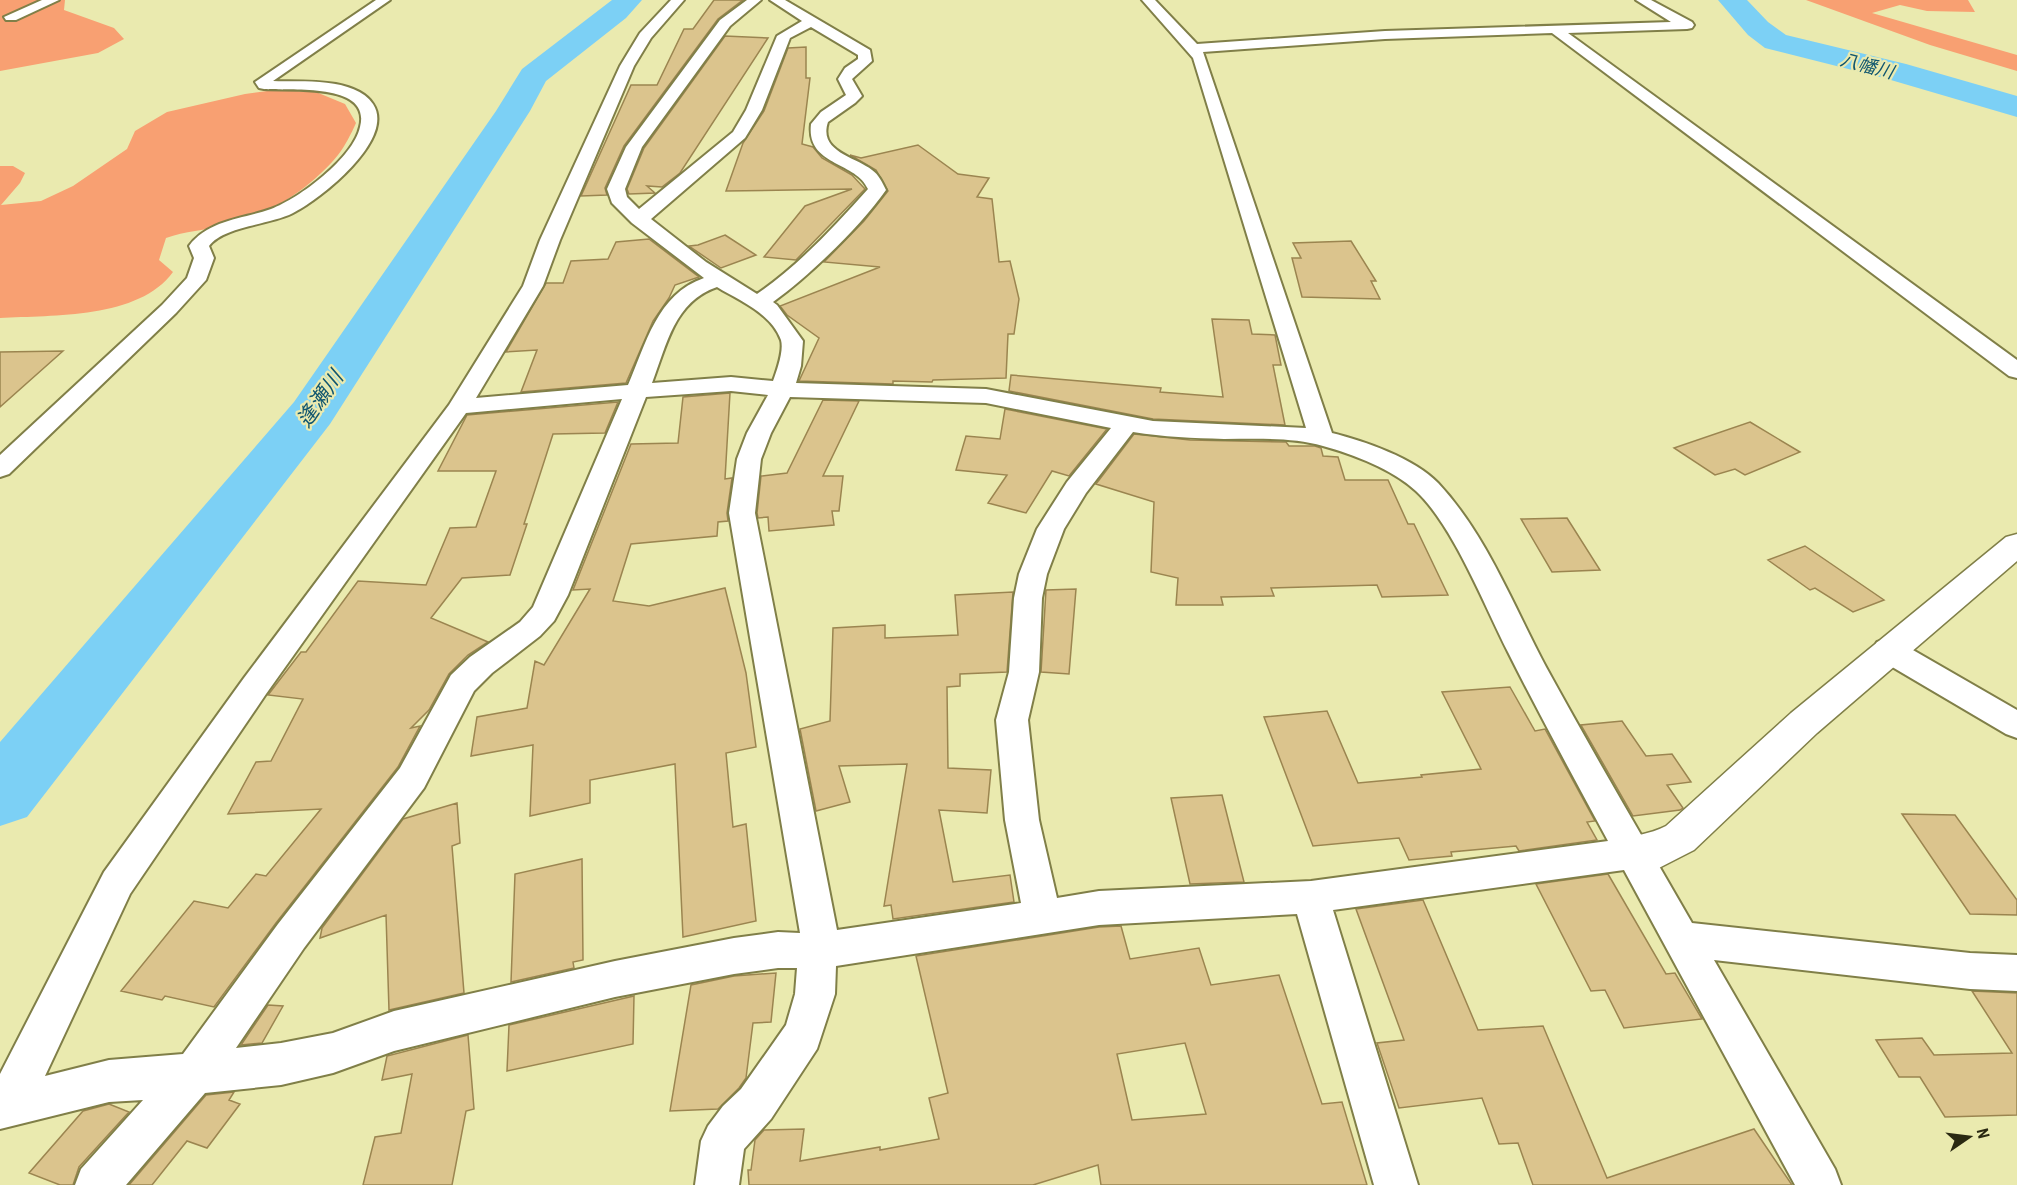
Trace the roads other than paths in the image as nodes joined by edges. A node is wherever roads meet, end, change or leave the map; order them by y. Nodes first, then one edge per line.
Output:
1 (53, 0) edge
2 (384, 0) edge
3 (678, 0) edge
4 (755, 0) edge
5 (776, 0) edge
6 (1148, 0) edge
7 (1642, 0) edge
8 (11, 17) dead end
9 (812, 21) junction
10 (1554, 29) junction
11 (1194, 48) junction
12 (626, 162) junction
13 (583, 164) junction
14 (639, 219) junction
15 (720, 280) junction
16 (758, 303) junction
17 (2017, 371) edge
18 (782, 390) junction
19 (639, 391) junction
20 (459, 407) junction
21 (1125, 424) junction
22 (1321, 438) junction
23 (0, 469) edge
24 (2017, 544) edge
25 (1888, 650) junction
26 (2017, 724) edge
27 (1634, 853) junction
28 (1311, 897) junction
29 (1042, 916) junction
30 (1681, 939) junction
31 (817, 951) junction
32 (2017, 973) edge
33 (194, 1074) junction
34 (0, 1108) edge
35 (97, 1185) edge
36 (717, 1185) edge
37 (1396, 1185) edge
38 (1819, 1185) edge

1 - 8 street
2 - 23 street
3 - 13 street
4 - 12 street
5 - 9 street
6 - 11 street
7 - 10 street
9 - 14 street
9 - 16 street
10 - 11 street
10 - 17 street
11 - 22 street
12 - 13 street
12 - 14 street
13 - 20 street
14 - 15 street
15 - 16 street
15 - 19 street
16 - 18 street
18 - 19 street
18 - 21 street
18 - 31 street
19 - 20 street
19 - 33 street
20 - 34 street
21 - 22 street
21 - 29 street
22 - 27 street
24 - 25 street
25 - 26 street
25 - 27 street
27 - 28 street
27 - 30 street
28 - 29 street
28 - 37 street
29 - 31 street
30 - 32 street
30 - 38 street
31 - 33 street
31 - 36 street
33 - 34 street
33 - 35 street

